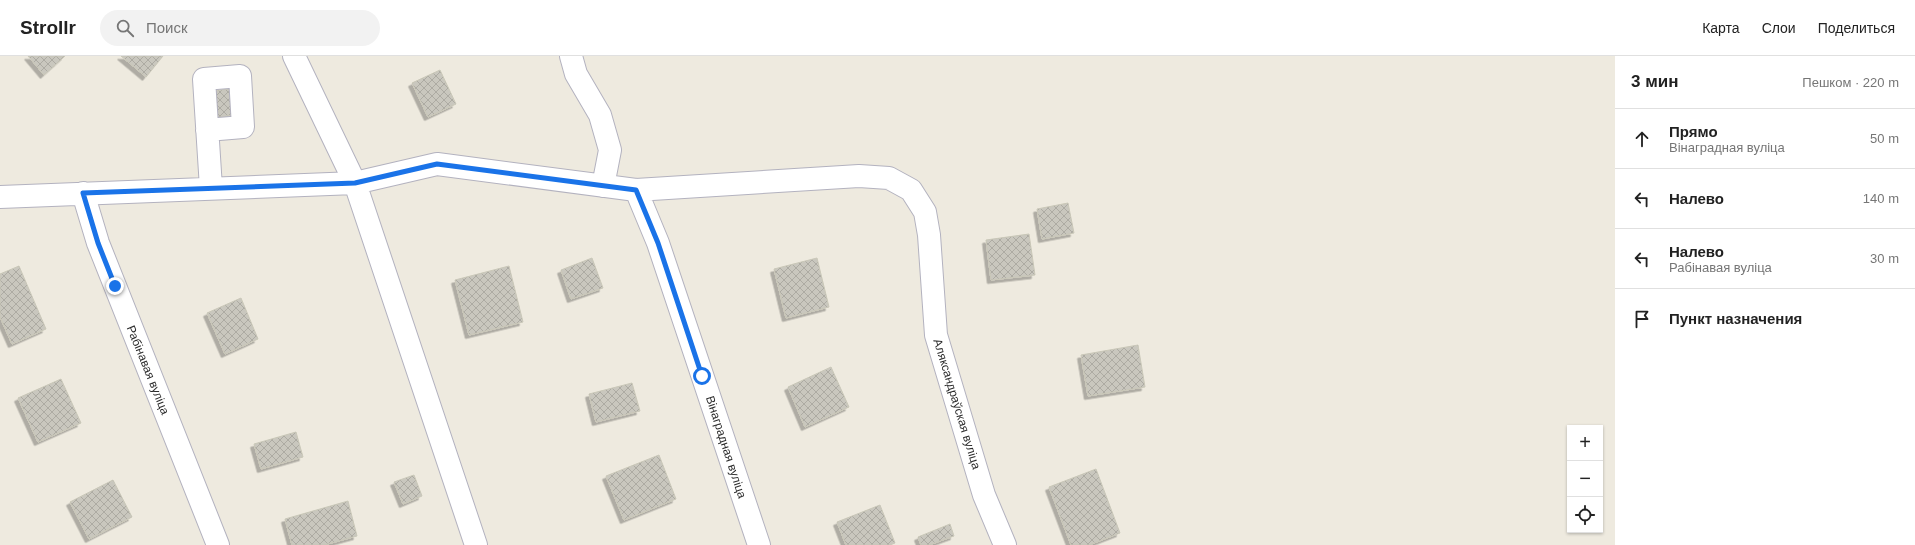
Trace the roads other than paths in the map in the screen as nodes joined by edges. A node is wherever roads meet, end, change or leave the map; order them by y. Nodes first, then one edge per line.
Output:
1 (294, 56) edge
2 (571, 56) edge
3 (207, 130) dead end
4 (355, 183) junction
5 (603, 186) junction
6 (211, 188) junction
7 (636, 190) junction
8 (83, 193) junction
9 (0, 197) edge
10 (218, 545) edge
11 (476, 545) edge
12 (759, 545) edge
13 (1005, 545) edge

1 - 4 street
2 - 5 street
3 - 6 street
4 - 5 street
4 - 6 street
4 - 11 street
5 - 7 street
6 - 8 street
7 - 12 street, Вінаградная вуліца
7 - 13 street, Аляксандраўская вуліца
8 - 9 street
8 - 10 street, Рабінавая вуліца

